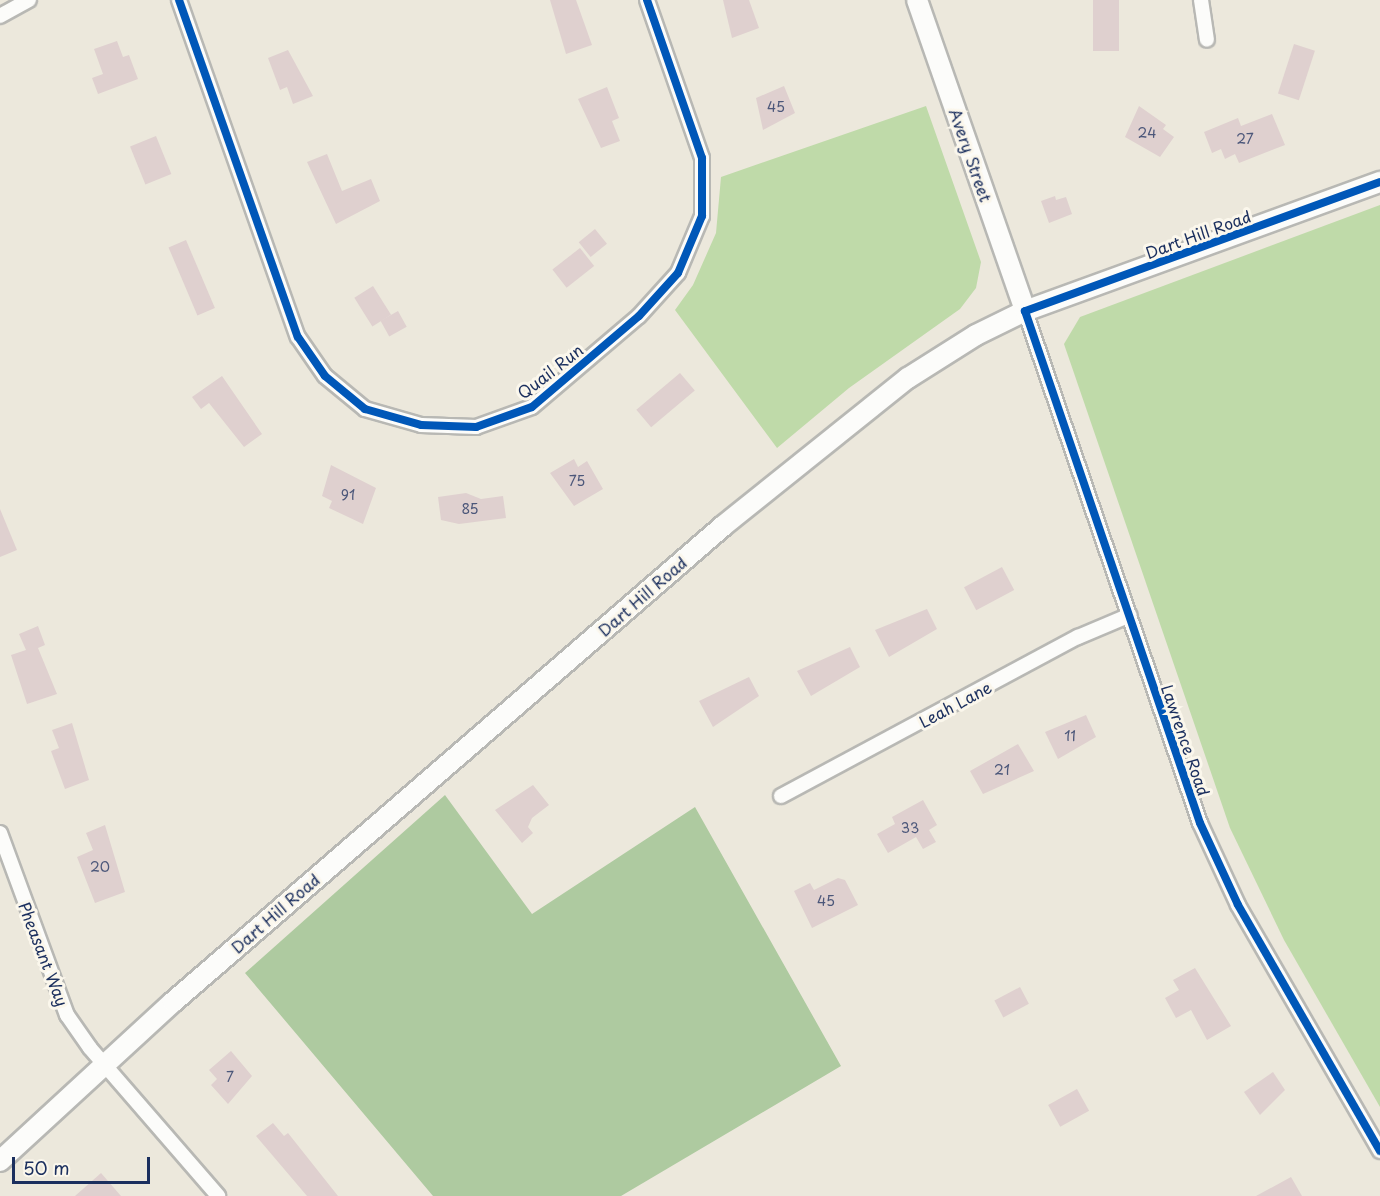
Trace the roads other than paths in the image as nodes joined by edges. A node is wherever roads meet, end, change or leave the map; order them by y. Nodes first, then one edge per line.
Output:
1 (29, 0) edge
2 (179, 0) edge
3 (647, 0) edge
4 (916, 0) edge
5 (1201, 0) edge
6 (0, 16) edge
7 (1207, 40) dead end
8 (1380, 182) edge
9 (1026, 311) junction
10 (1130, 615) junction
11 (781, 796) dead end
12 (0, 833) edge
13 (106, 1063) junction
14 (1380, 1151) edge
15 (0, 1161) edge
16 (218, 1196) edge

1 - 6 street
2 - 3 street, Quail Run
4 - 9 main road, Avery Street
5 - 7 street
8 - 9 main road, Dart Hill Road
9 - 10 street, Lawrence Road
9 - 13 main road, Dart Hill Road
10 - 11 street, Leah Lane
10 - 14 street, Lawrence Road
12 - 13 street, Pheasant Way
13 - 15 main road, Dart Hill Road
13 - 16 street, Pheasant Way

